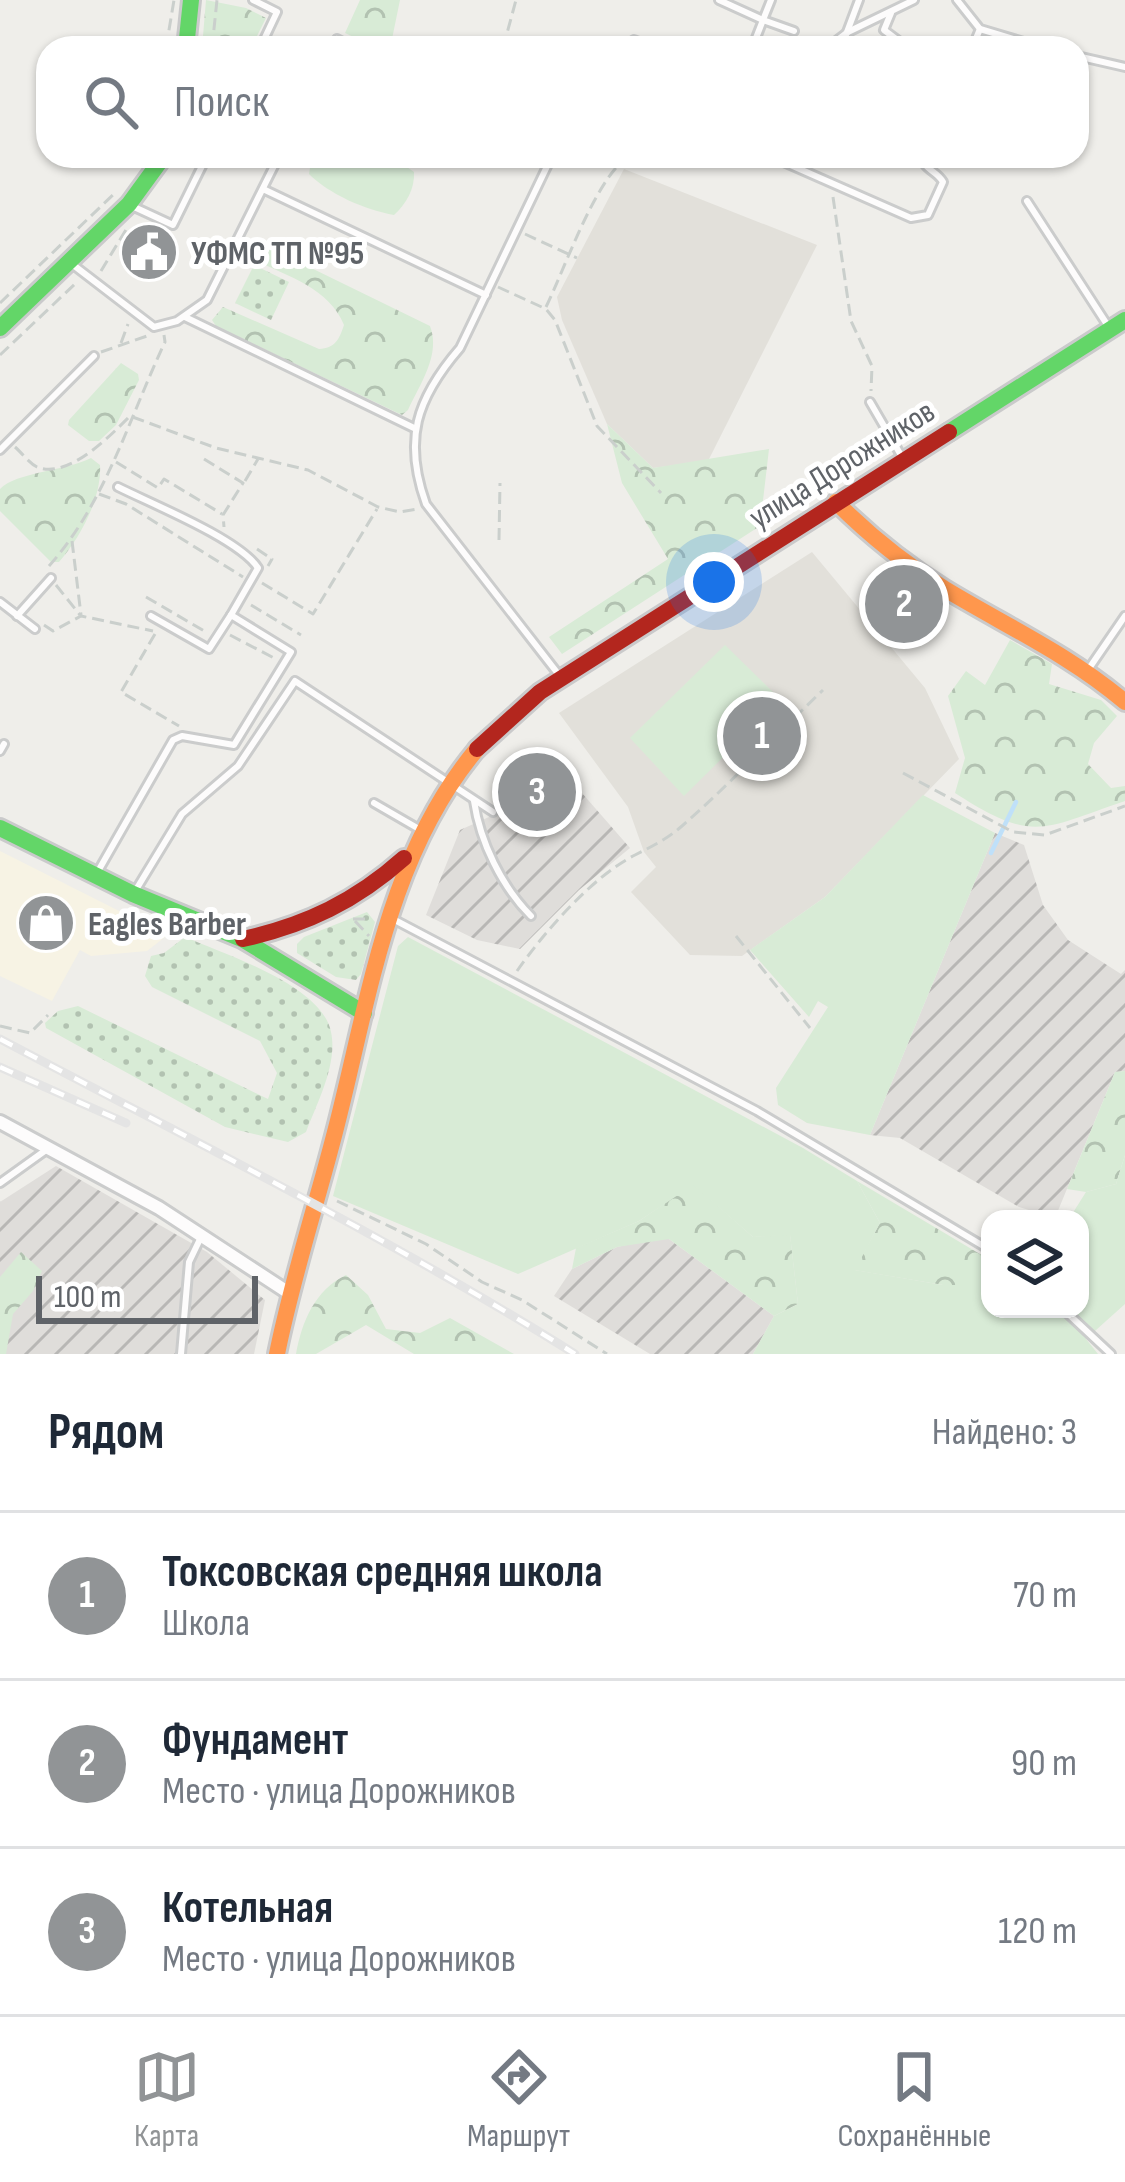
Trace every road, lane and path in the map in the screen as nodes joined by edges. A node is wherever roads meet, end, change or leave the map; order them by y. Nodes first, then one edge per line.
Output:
1 (174, 0) edge
2 (191, 0) edge
3 (217, 0) edge
4 (253, 0) edge
5 (516, 0) edge
6 (719, 0) edge
7 (771, 0) edge
8 (859, 0) edge
9 (914, 0) edge
10 (957, 0) edge
11 (892, 10) junction
12 (763, 20) junction
13 (980, 29) junction
14 (794, 31) dead end
15 (848, 32) junction
16 (168, 36) edge
17 (187, 36) edge
18 (213, 36) edge
19 (266, 36) edge
20 (506, 36) edge
21 (757, 36) edge
22 (843, 36) edge
23 (846, 36) edge
24 (892, 36) edge
25 (977, 36) edge
26 (1004, 36) edge
27 (1089, 59) edge
28 (1125, 67) edge
29 (155, 168) edge
30 (201, 168) edge
31 (273, 168) edge
32 (546, 168) edge
33 (614, 168) edge
34 (798, 168) edge
35 (928, 168) edge
36 (127, 182) dead end
37 (832, 183) junction
38 (263, 189) junction
39 (1027, 201) dead end
40 (128, 204) junction
41 (518, 230) junction
42 (574, 257) junction
43 (70, 262) junction
44 (492, 284) junction
45 (486, 295) junction
46 (0, 303) edge
47 (546, 309) junction
48 (132, 314) junction
49 (184, 316) junction
50 (1117, 325) edge
51 (158, 327) junction
52 (0, 328) edge
53 (120, 344) junction
54 (94, 356) joint
55 (870, 402) joint
56 (130, 416) junction
57 (414, 428) junction
58 (10, 441) junction
59 (0, 450) edge
60 (260, 457) junction
61 (113, 460) junction
62 (904, 460) junction
63 (243, 483) dead end
64 (500, 483) dead end
65 (118, 487) dead end
66 (661, 493) dead end
67 (100, 494) junction
68 (836, 502) junction
69 (378, 507) junction
70 (430, 508) junction
71 (224, 514) dead end
72 (72, 540) junction
73 (499, 540) dead end
74 (48, 575) junction
75 (244, 578) dead end
76 (259, 581) dead end
77 (146, 596) dead end
78 (0, 602) edge
79 (20, 615) junction
80 (230, 615) junction
81 (81, 616) junction
82 (151, 616) dead end
83 (1125, 616) edge
84 (215, 626) dead end
85 (35, 629) dead end
86 (222, 640) dead end
87 (274, 663) dead end
88 (1088, 670) junction
89 (561, 678) junction
90 (823, 690) dead end
91 (1125, 702) edge
92 (194, 729) dead end
93 (903, 772) dead end
94 (449, 784) junction
95 (474, 801) junction
96 (374, 803) dead end
97 (1125, 806) edge
98 (493, 812) dead end
99 (0, 827) edge
100 (422, 830) junction
101 (411, 851) junction
102 (95, 876) junction
103 (133, 894) junction
104 (354, 913) junction
105 (388, 916) junction
106 (531, 916) dead end
107 (736, 936) dead end
108 (242, 939) junction
109 (511, 979) junction
110 (364, 1013) junction
111 (48, 1015) dead end
112 (0, 1027) edge
113 (809, 1028) dead end
114 (0, 1123) edge
115 (48, 1148) junction
116 (0, 1183) edge
117 (320, 1192) junction
118 (202, 1235) junction
119 (981, 1245) edge
120 (289, 1293) junction
121 (1073, 1318) edge
122 (181, 1354) edge
123 (277, 1354) edge
124 (607, 1354) edge
125 (1111, 1354) edge

1 - 16 path
2 - 17 main road
3 - 18 path
4 - 19 lane
5 - 20 path
6 - 12 lane
7 - 12 lane
8 - 15 lane
9 - 11 lane
10 - 13 lane
11 - 15 lane
11 - 24 lane
12 - 14 lane
12 - 21 lane
13 - 25 lane
13 - 26 lane
15 - 22 lane
15 - 23 lane
27 - 28 lane
29 - 40 main road
30 - 40 lane
31 - 38 lane
32 - 41 lane
33 - 42 path
34 - 37 lane
35 - 37 lane
36 - 46 path
37 - 55 path
38 - 45 lane
38 - 49 lane
39 - 50 lane
40 - 43 main road
41 - 42 path
41 - 44 lane
42 - 47 path
43 - 48 lane
43 - 52 main road
44 - 45 lane
44 - 47 path
45 - 57 lane
47 - 66 path
48 - 51 lane
48 - 53 path
49 - 51 lane
49 - 57 lane
50 - 62 main road, улица Дорожников
51 - 53 path
51 - 56 path
53 - 54 path
54 - 58 lane
55 - 62 lane
56 - 58 path
56 - 60 path
56 - 61 path
57 - 70 lane
58 - 59 lane
60 - 63 path
60 - 69 path
61 - 67 path
61 - 71 path
62 - 68 main road, улица Дорожников
64 - 73 path
65 - 80 lane
67 - 72 path
67 - 75 path
68 - 88 main road
68 - 89 main road, улица Дорожников
69 - 70 path
69 - 76 path
70 - 89 lane
72 - 74 path
72 - 81 path
74 - 79 lane
74 - 81 path
77 - 84 path
78 - 79 lane
79 - 81 path
79 - 85 lane
80 - 82 lane
80 - 102 lane
81 - 92 path
83 - 88 lane
86 - 87 path
88 - 91 main road
89 - 94 main road, улица Дорожников
90 - 109 path
93 - 97 path
94 - 95 lane
94 - 100 main road, улица Дорожников
94 - 103 lane
95 - 98 lane
95 - 106 lane
96 - 100 lane
99 - 102 main road
100 - 101 main road, улица Дорожников
101 - 104 main road
101 - 105 main road, улица Дорожников
102 - 103 main road
103 - 108 main road
104 - 104 path
104 - 105 main road
104 - 108 main road
105 - 109 lane
105 - 110 main road, улица Дорожников
107 - 113 path
108 - 110 main road
109 - 119 lane
110 - 117 main road, улица Дорожников
111 - 112 path
114 - 115 street
115 - 116 lane
115 - 118 street
117 - 120 main road, улица Дорожников
117 - 124 path
118 - 120 street
118 - 122 lane
120 - 123 main road, улица Дорожников
121 - 125 lane

